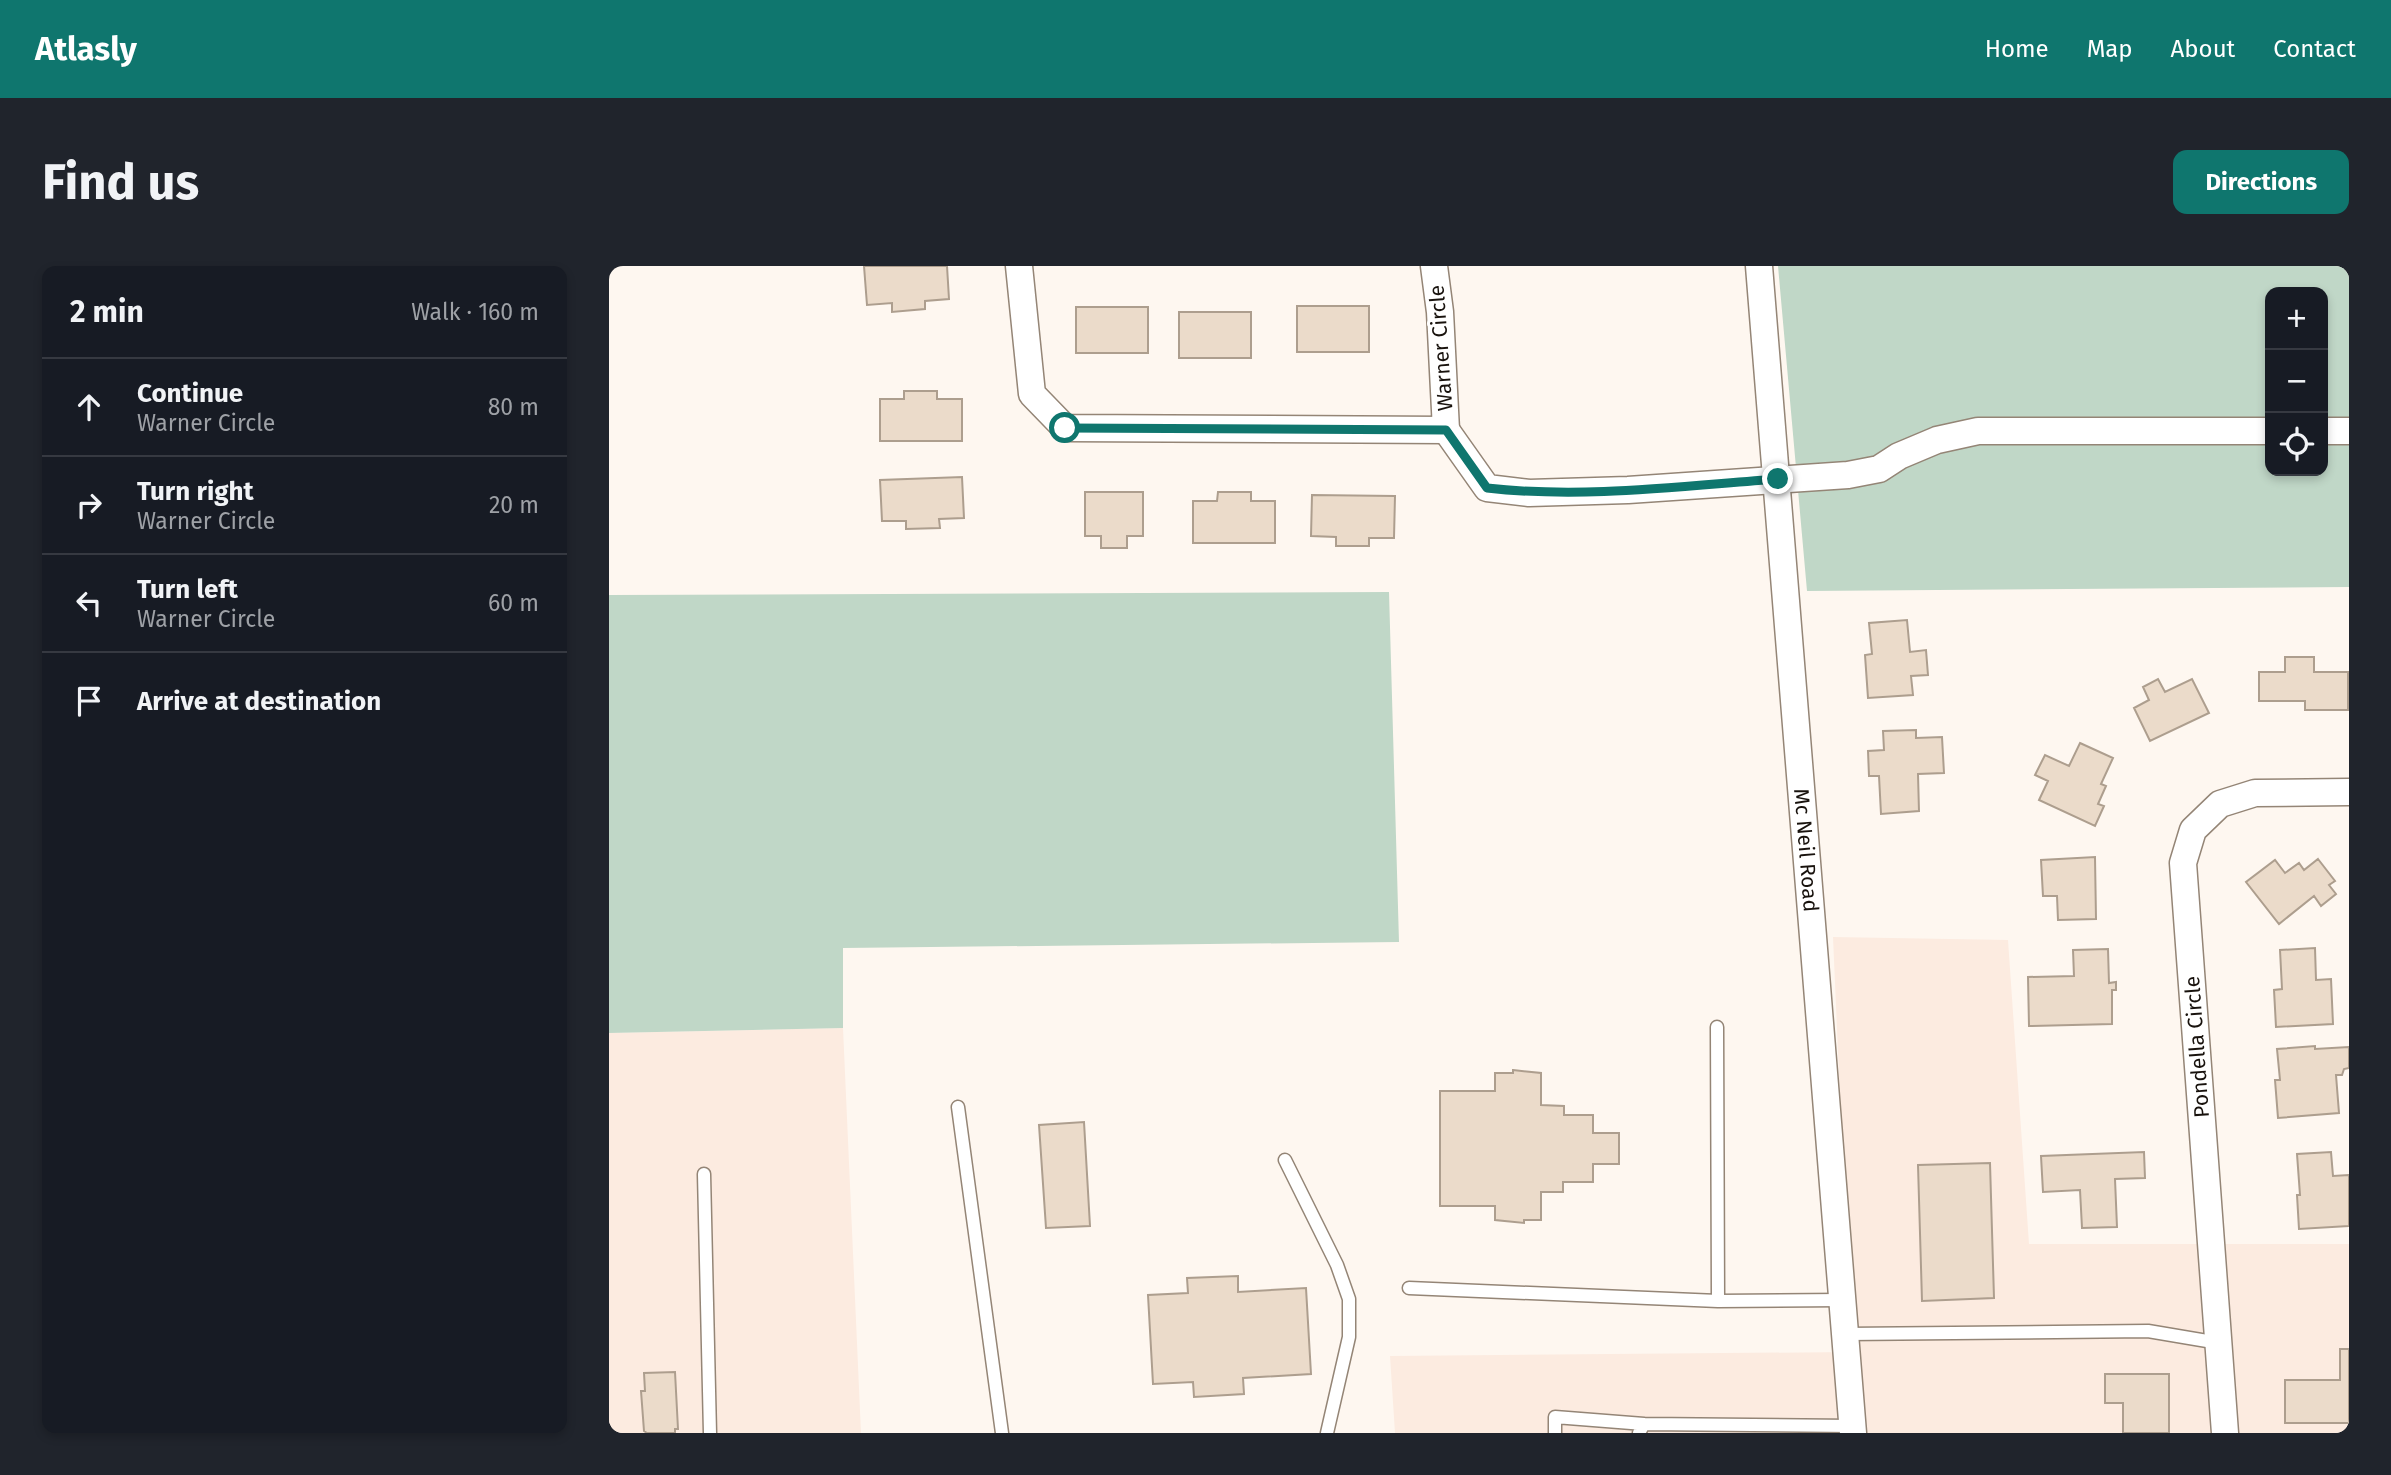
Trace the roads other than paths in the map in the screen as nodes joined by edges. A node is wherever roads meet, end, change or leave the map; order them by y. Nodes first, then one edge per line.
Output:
1 (1019, 266) edge
2 (1434, 266) edge
3 (1759, 266) edge
4 (1446, 430) junction
5 (2265, 431) edge
6 (2328, 431) edge
7 (2349, 431) edge
8 (1778, 479) junction
9 (2349, 792) edge
10 (1717, 1027) dead end
11 (958, 1107) dead end
12 (1285, 1160) dead end
13 (704, 1174) dead end
14 (1409, 1289) dead end
15 (1844, 1300) junction
16 (1718, 1301) junction
17 (1846, 1334) junction
18 (2219, 1343) junction
19 (1642, 1428) edge
20 (1853, 1429) edge
21 (710, 1433) edge
22 (1002, 1433) edge
23 (1327, 1433) edge
24 (1555, 1433) edge
25 (2225, 1433) edge

1 - 4 street, Warner Circle
2 - 4 street, Warner Circle
3 - 8 street, Mc Neil Road
4 - 8 street, Warner Circle
5 - 8 street
6 - 7 street
8 - 15 street, Mc Neil Road
9 - 18 street, Pondella Circle
10 - 16 lane
11 - 22 lane
12 - 23 lane
13 - 21 lane
14 - 16 lane
15 - 16 lane
15 - 17 street, Mc Neil Road
17 - 18 lane
17 - 20 street, Mc Neil Road
18 - 25 street, Pondella Circle
19 - 20 lane
19 - 24 lane

